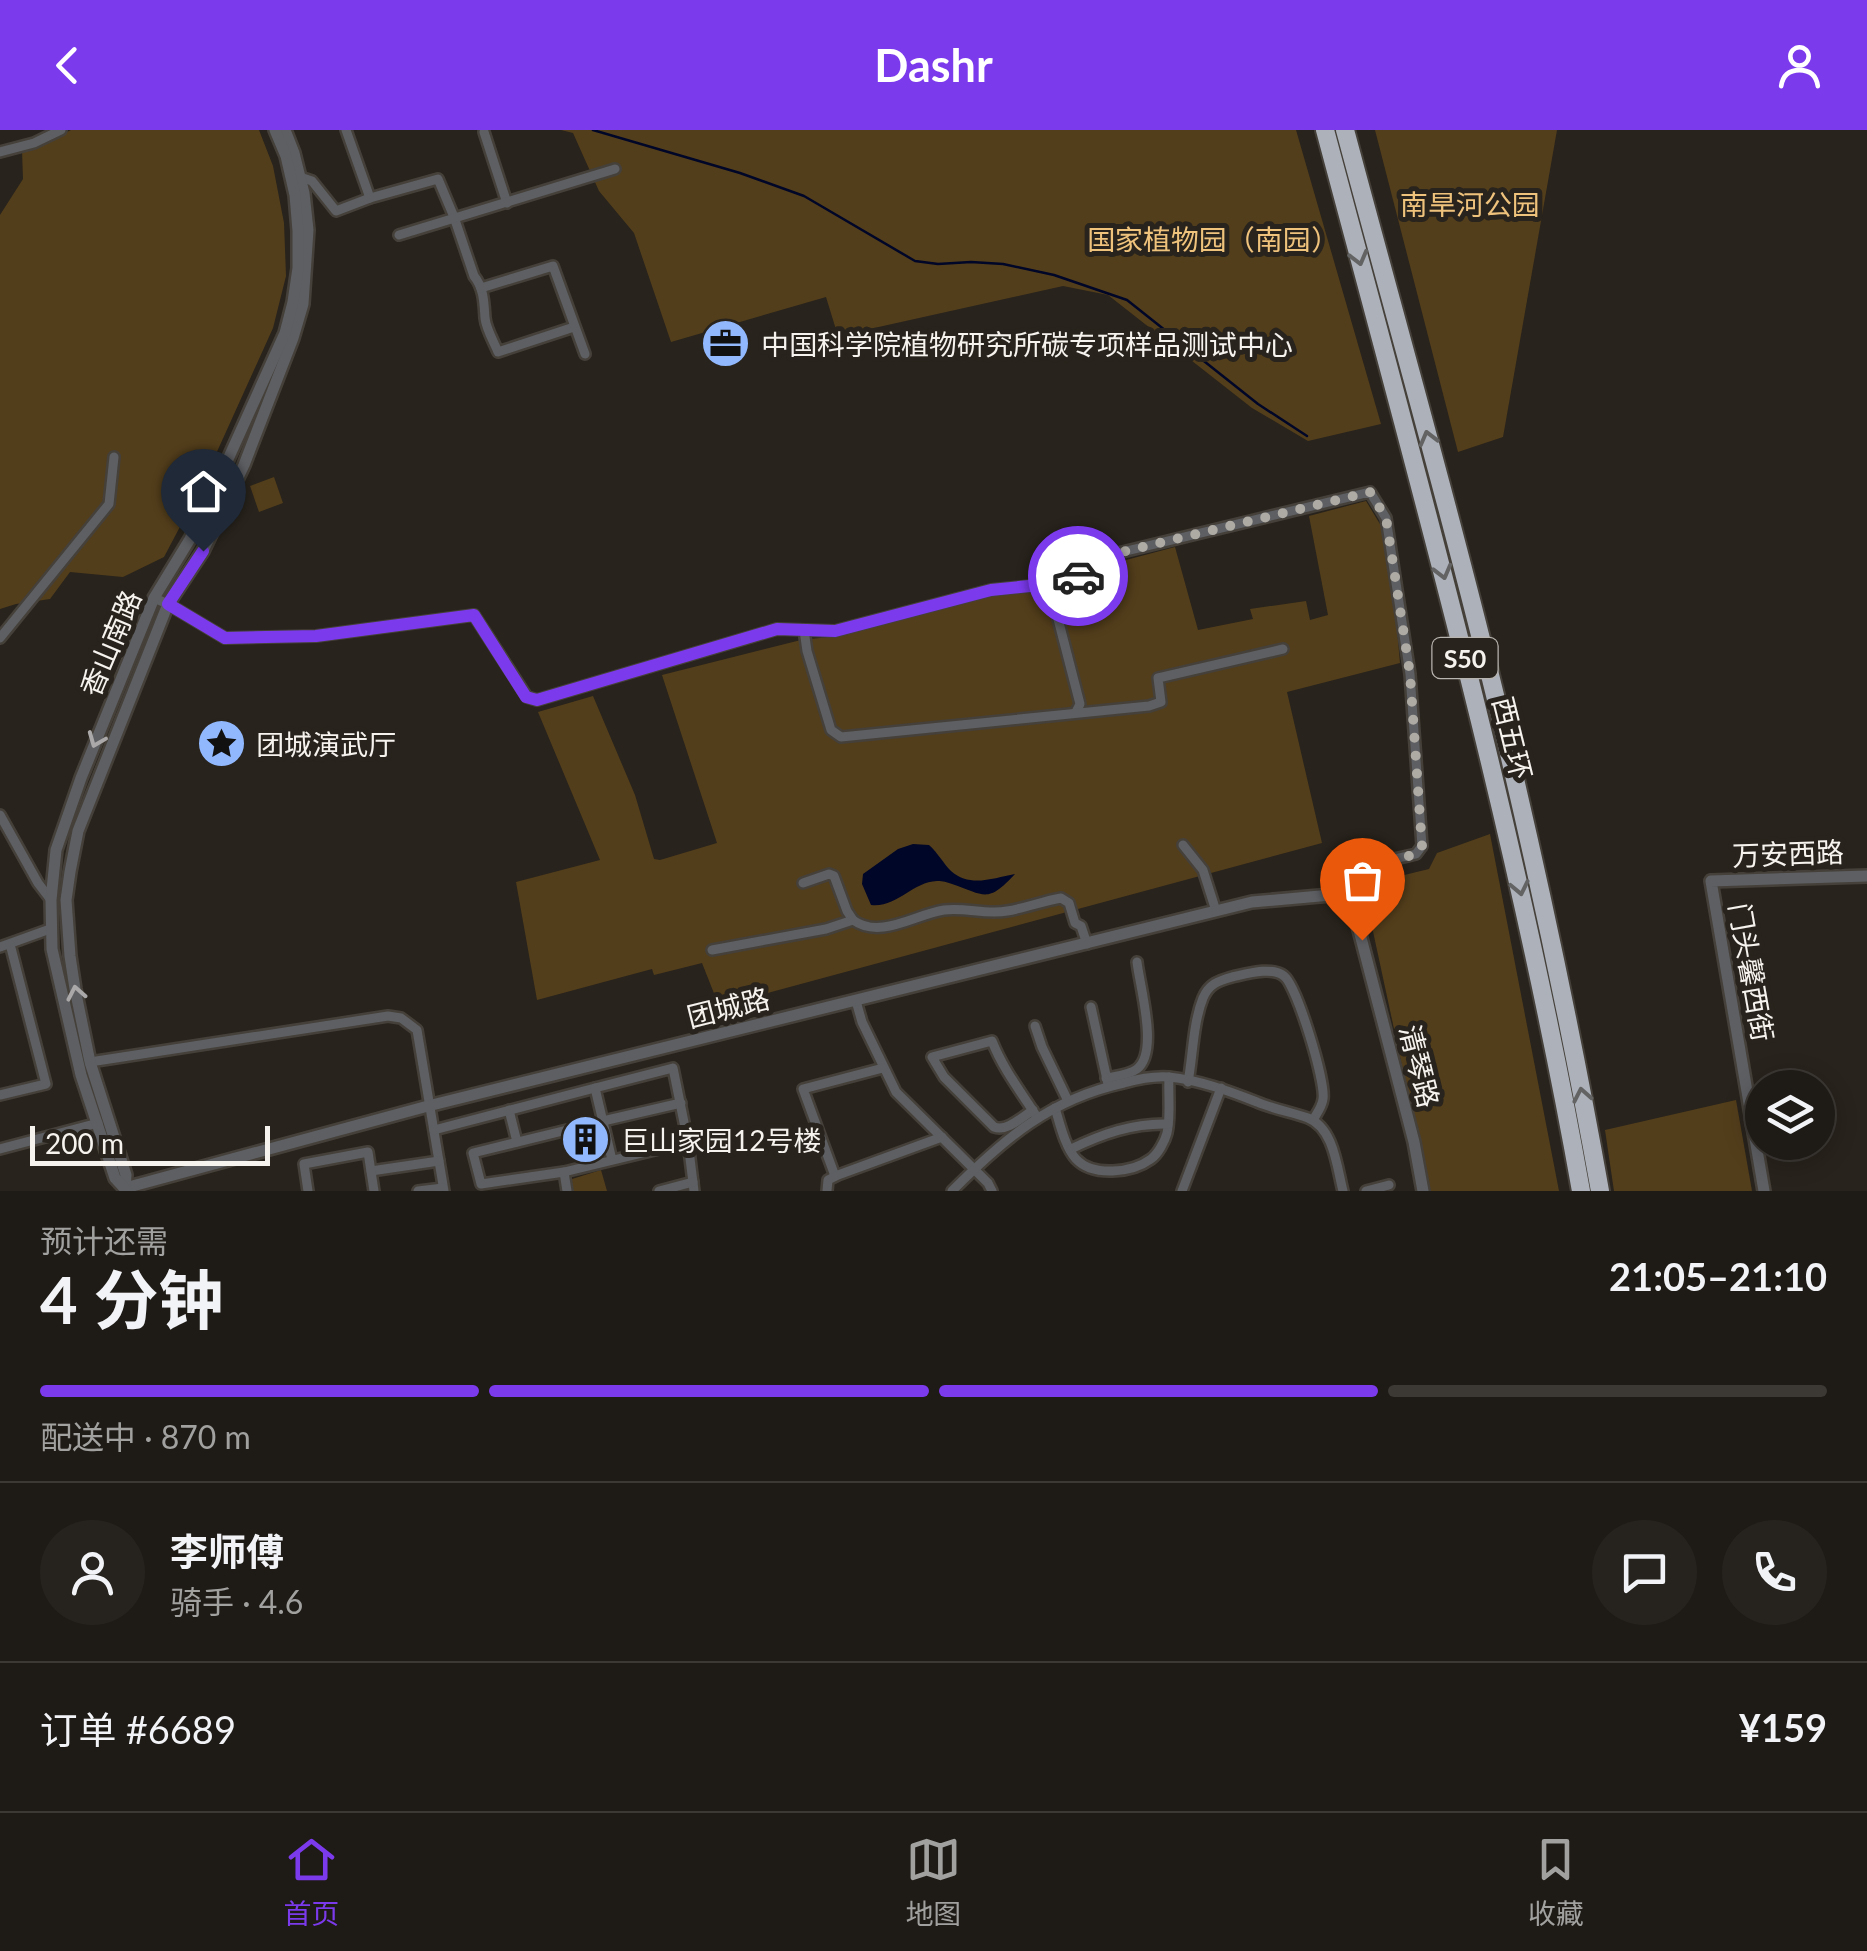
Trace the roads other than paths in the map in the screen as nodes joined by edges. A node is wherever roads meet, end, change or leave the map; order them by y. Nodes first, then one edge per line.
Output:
1 (61, 130) edge
2 (275, 130) edge
3 (285, 130) edge
4 (346, 130) edge
5 (1325, 130) edge
6 (1345, 130) edge
7 (484, 132) dead end
8 (0, 152) edge
9 (615, 169) dead end
10 (300, 177) junction
11 (370, 198) junction
12 (507, 203) junction
13 (454, 217) junction
14 (399, 235) dead end
15 (481, 288) junction
16 (574, 327) junction
17 (584, 354) dead end
18 (114, 457) dead end
19 (1050, 584) junction
20 (154, 598) junction
21 (168, 604) junction
22 (804, 630) junction
23 (0, 638) edge
24 (1284, 649) dead end
25 (1076, 712) junction
26 (0, 816) edge
27 (1183, 845) dead end
28 (1867, 876) edge
29 (1711, 881) joint
30 (803, 883) dead end
31 (1347, 898) junction
32 (51, 900) junction
33 (1216, 911) junction
34 (854, 920) junction
35 (50, 929) junction
36 (1087, 944) junction
37 (5, 946) edge
38 (712, 950) dead end
39 (1138, 962) dead end
40 (856, 1001) junction
41 (1091, 1008) dead end
42 (1035, 1026) dead end
43 (90, 1062) junction
44 (883, 1068) junction
45 (1168, 1077) junction
46 (1107, 1082) junction
47 (1188, 1082) junction
48 (595, 1088) junction
49 (1221, 1088) junction
50 (0, 1095) edge
51 (1068, 1101) junction
52 (681, 1103) junction
53 (428, 1106) junction
54 (1055, 1108) junction
55 (509, 1110) junction
56 (1035, 1114) junction
57 (1313, 1120) junction
58 (603, 1121) junction
59 (98, 1123) junction
60 (1168, 1124) junction
61 (434, 1130) junction
62 (567, 1130) dead end
63 (942, 1138) junction
64 (517, 1142) junction
65 (688, 1142) junction
66 (1071, 1149) junction
67 (0, 1150) edge
68 (612, 1160) junction
69 (439, 1161) junction
70 (974, 1169) junction
71 (370, 1171) junction
72 (564, 1172) junction
73 (835, 1176) junction
74 (1389, 1185) dead end
75 (693, 1186) edge
76 (443, 1189) edge
77 (126, 1190) edge
78 (308, 1191) edge
79 (374, 1191) edge
80 (418, 1191) edge
81 (568, 1191) edge
82 (659, 1191) edge
83 (827, 1191) edge
84 (952, 1191) edge
85 (992, 1191) edge
86 (1182, 1191) edge
87 (1343, 1191) edge
88 (1366, 1191) edge
89 (1423, 1191) edge
90 (1580, 1191) edge
91 (1600, 1191) edge
92 (1764, 1191) edge

1 - 8 street
2 - 20 street, 香山南路
3 - 10 street, 香山南路
4 - 11 street
5 -> 90 highway, 西五环 / S50
91 -> 6 highway, 西五环 / S50
7 - 12 street
9 - 12 street
10 - 11 street
10 - 21 street, 香山南路
11 - 13 street
12 - 13 street
13 - 14 street
13 - 15 street
15 - 16 street
15 - 16 street
16 - 17 street
18 - 23 street
19 - 22 street
19 - 25 street
19 - 31 street
20 - 21 street
20 -> 32 street, 香山南路
21 - 22 street
43 -> 21 street, 香山南路
22 - 25 street
24 - 25 street
26 - 32 street
27 - 33 street
28 - 29 street, 万安西路
29 - 92 street, 门头馨西街
30 - 34 street
31 - 33 street, 团城路
31 - 89 street, 清琴路
32 - 35 street, 香山南路
33 - 36 street, 团城路
34 - 36 street
34 - 38 street
35 - 37 street
35 - 59 street, 香山南路
36 - 40 street, 团城路
37 - 50 street
39 - 46 street
40 - 44 street
40 - 53 street, 团城路
41 - 46 street
42 - 51 street
43 - 53 street
43 - 77 street, 香山南路
44 - 63 street
44 - 73 street
45 - 46 street
45 - 47 street
45 - 60 street
46 - 51 street
47 - 49 street
47 - 57 street
48 - 52 street
48 - 55 street
48 - 58 street
49 - 57 street
49 - 86 street
51 - 54 street
52 - 58 street
52 - 65 street
53 - 61 street
53 - 77 street, 团城路
54 - 56 street
54 - 66 street
55 - 61 street
55 - 64 street
56 - 56 street
56 - 70 street
57 - 87 street
58 - 68 street
59 - 67 street
59 - 77 street, 香山南路
60 - 66 street
60 - 66 street
61 - 69 street
62 - 64 street
63 - 70 street
63 - 73 street
64 - 72 street
65 - 68 street
65 - 75 street
68 - 72 street
69 - 71 street
69 - 76 street
70 - 84 street
70 - 85 street
71 - 78 street
71 - 79 street
72 - 81 street
73 - 83 street
74 - 88 street
75 - 82 street
76 - 80 street

